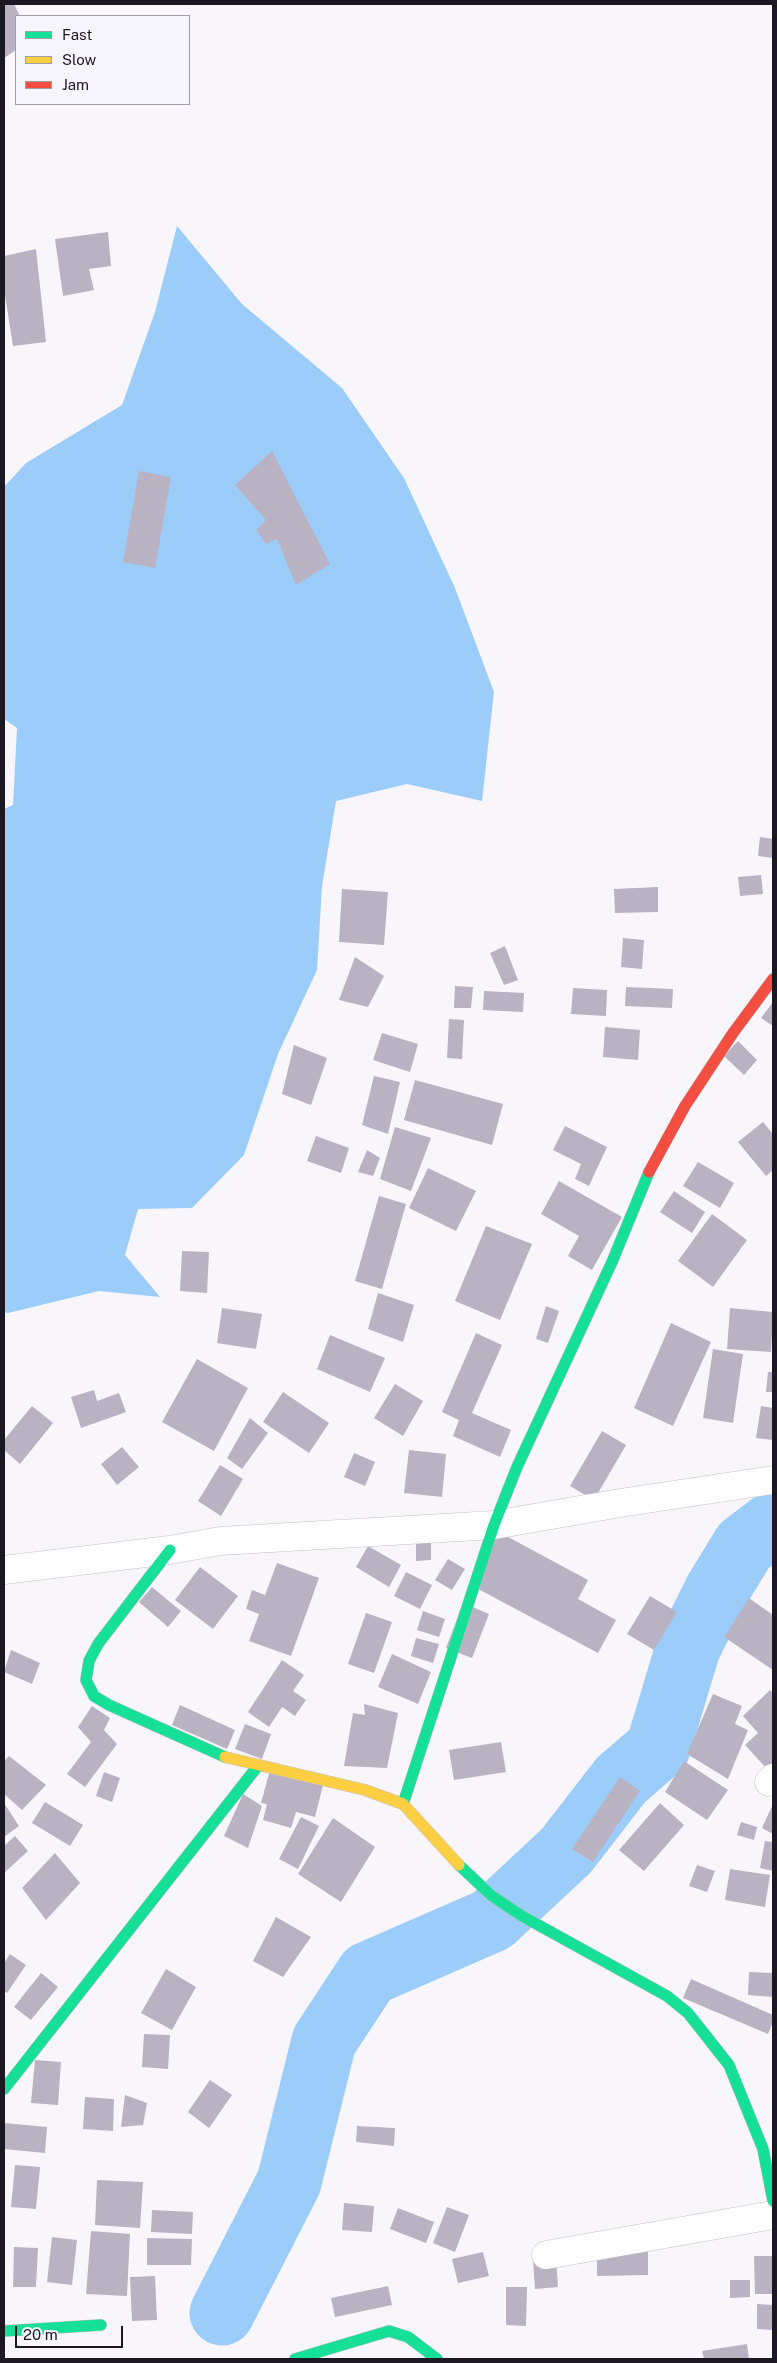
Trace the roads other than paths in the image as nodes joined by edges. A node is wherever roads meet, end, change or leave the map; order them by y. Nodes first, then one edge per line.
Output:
1 (773, 979) edge
2 (773, 1480) edge
3 (494, 1525) junction
4 (170, 1550) junction
5 (4, 1570) edge
6 (257, 1768) junction
7 (403, 1804) junction
8 (4, 2089) edge
9 (773, 2201) edge
10 (773, 2215) edge
11 (546, 2256) dead end
12 (101, 2324) dead end
13 (4, 2331) edge
14 (295, 2359) edge
15 (438, 2359) edge

1 - 3 street
2 - 3 street
3 - 4 street
3 - 7 street
4 - 5 street
4 - 6 street
6 - 7 street
6 - 8 street
7 - 9 street
10 - 11 street
12 - 13 street
14 - 15 street

